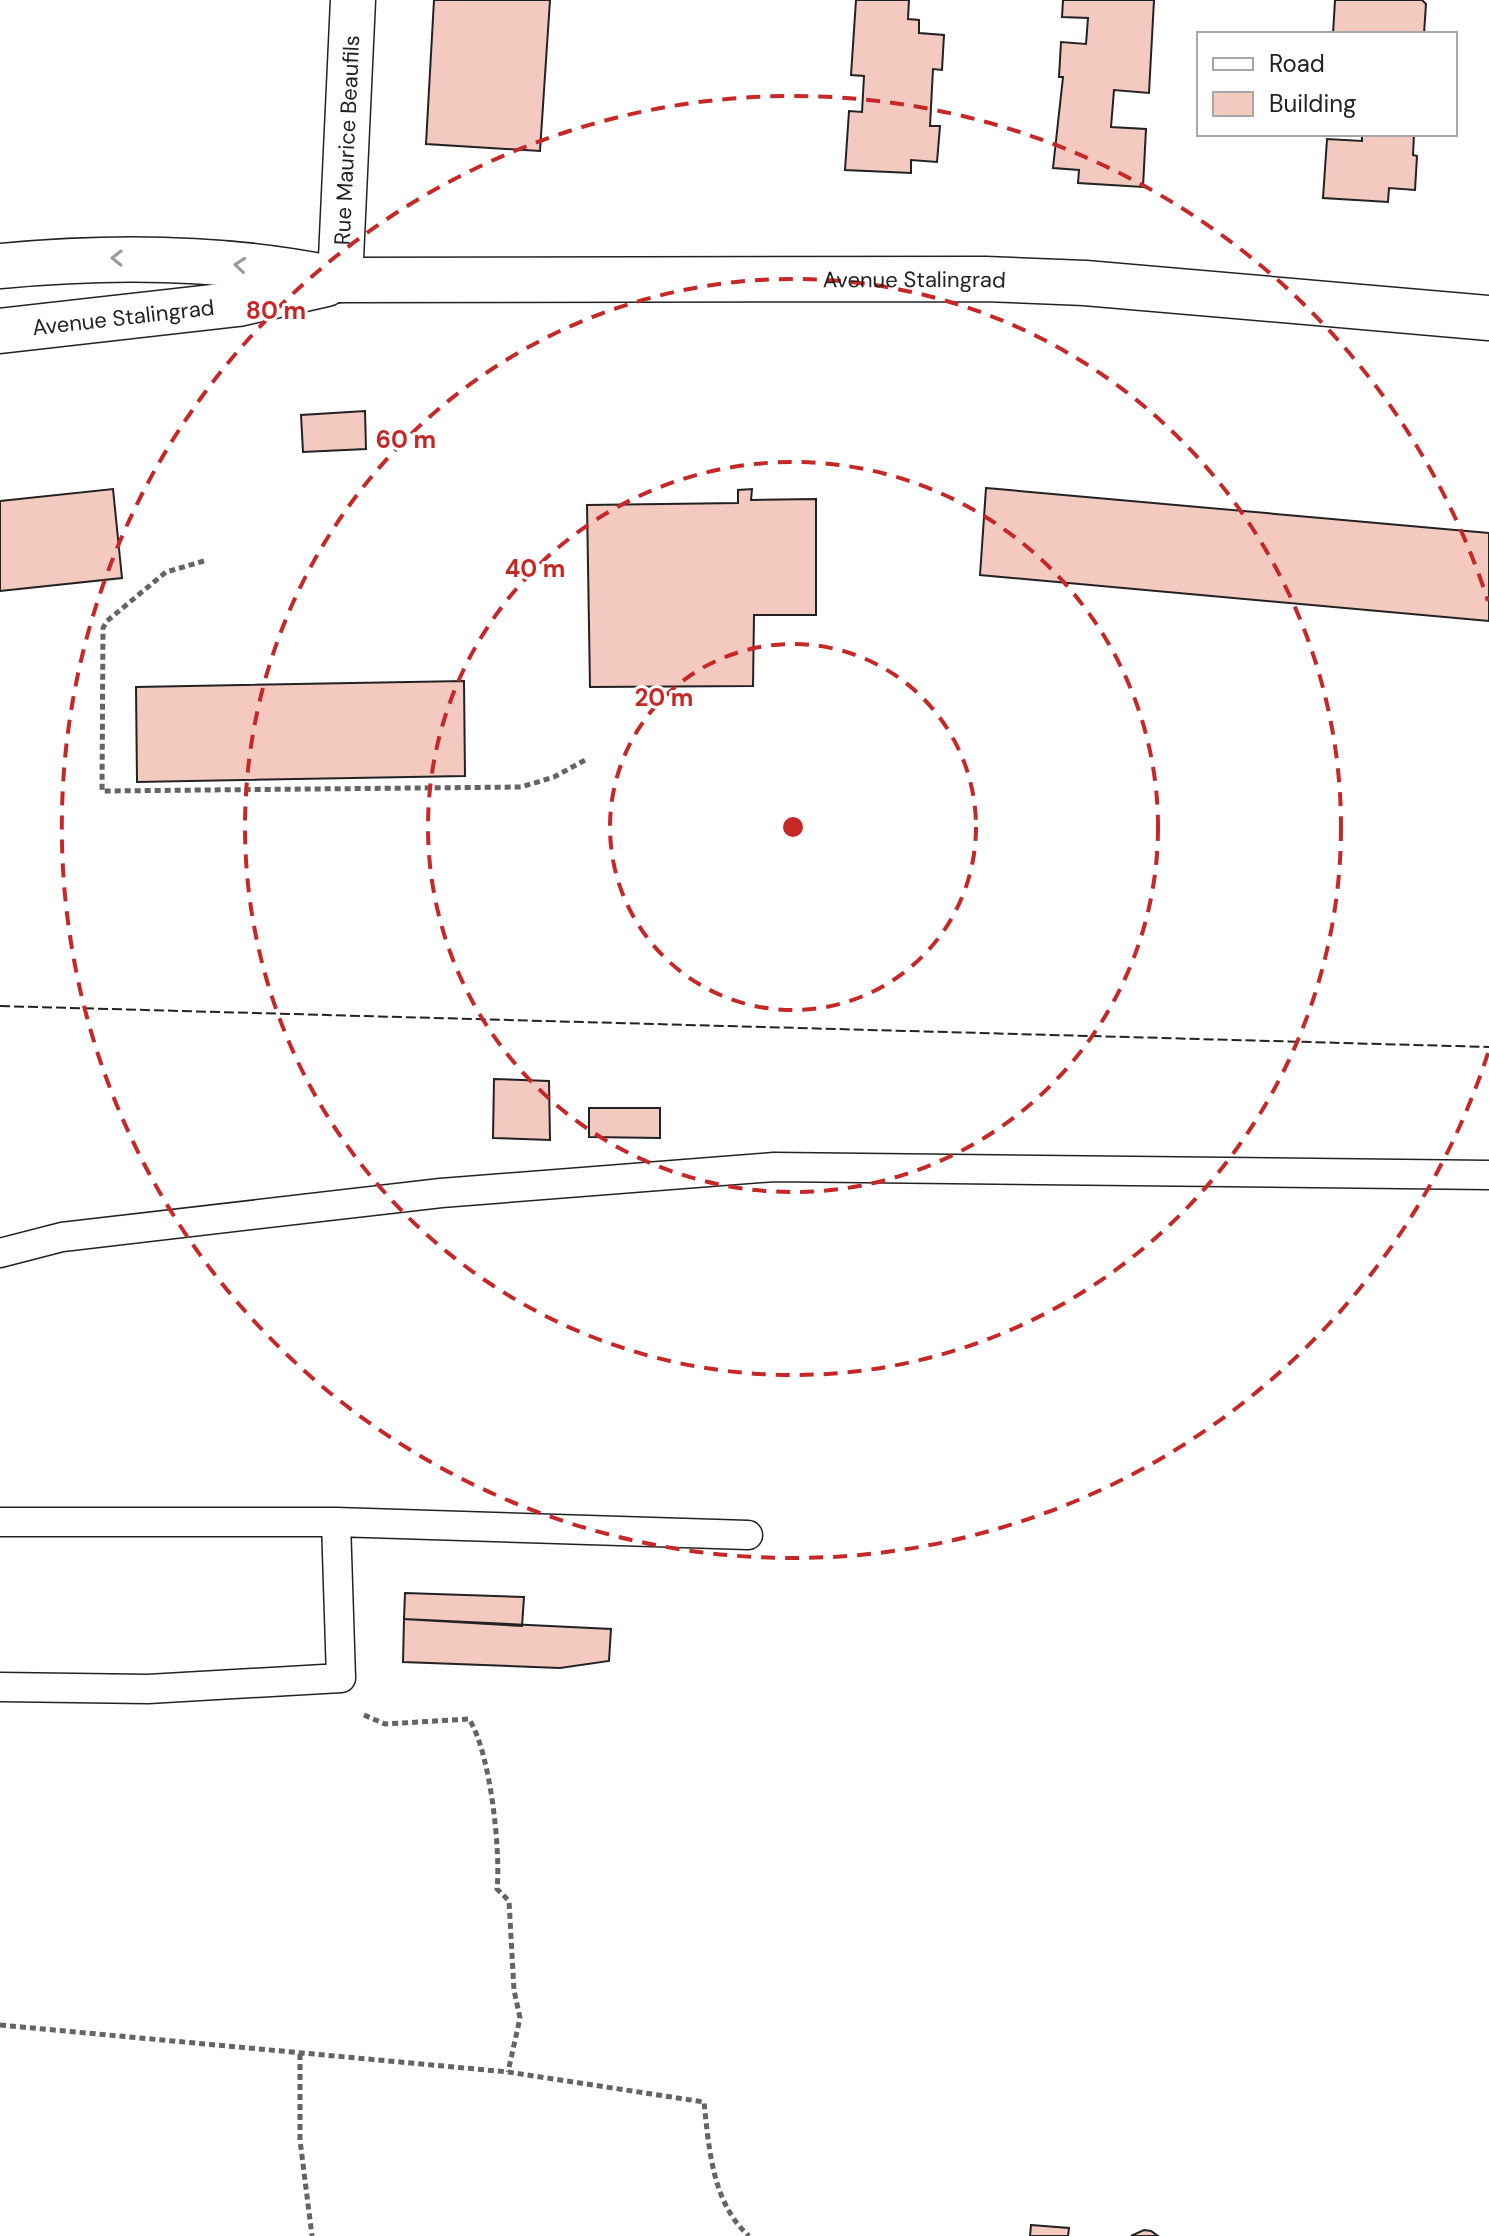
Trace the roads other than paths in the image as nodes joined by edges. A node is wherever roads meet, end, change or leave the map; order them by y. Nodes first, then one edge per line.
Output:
1 (353, 0) edge
2 (0, 266) edge
3 (340, 280) junction
4 (1489, 318) edge
5 (0, 331) edge
6 (1489, 1175) edge
7 (0, 1253) edge
8 (0, 1522) edge
9 (336, 1522) junction
10 (748, 1535) dead end
11 (0, 1687) edge

1 - 3 street, Rue Maurice Beaufils
3 -> 2 street, Avenue Stalingrad
3 - 4 street, Avenue Stalingrad
3 - 5 street, Avenue Stalingrad
6 - 7 lane
8 - 9 lane
9 - 10 lane
9 - 11 lane

